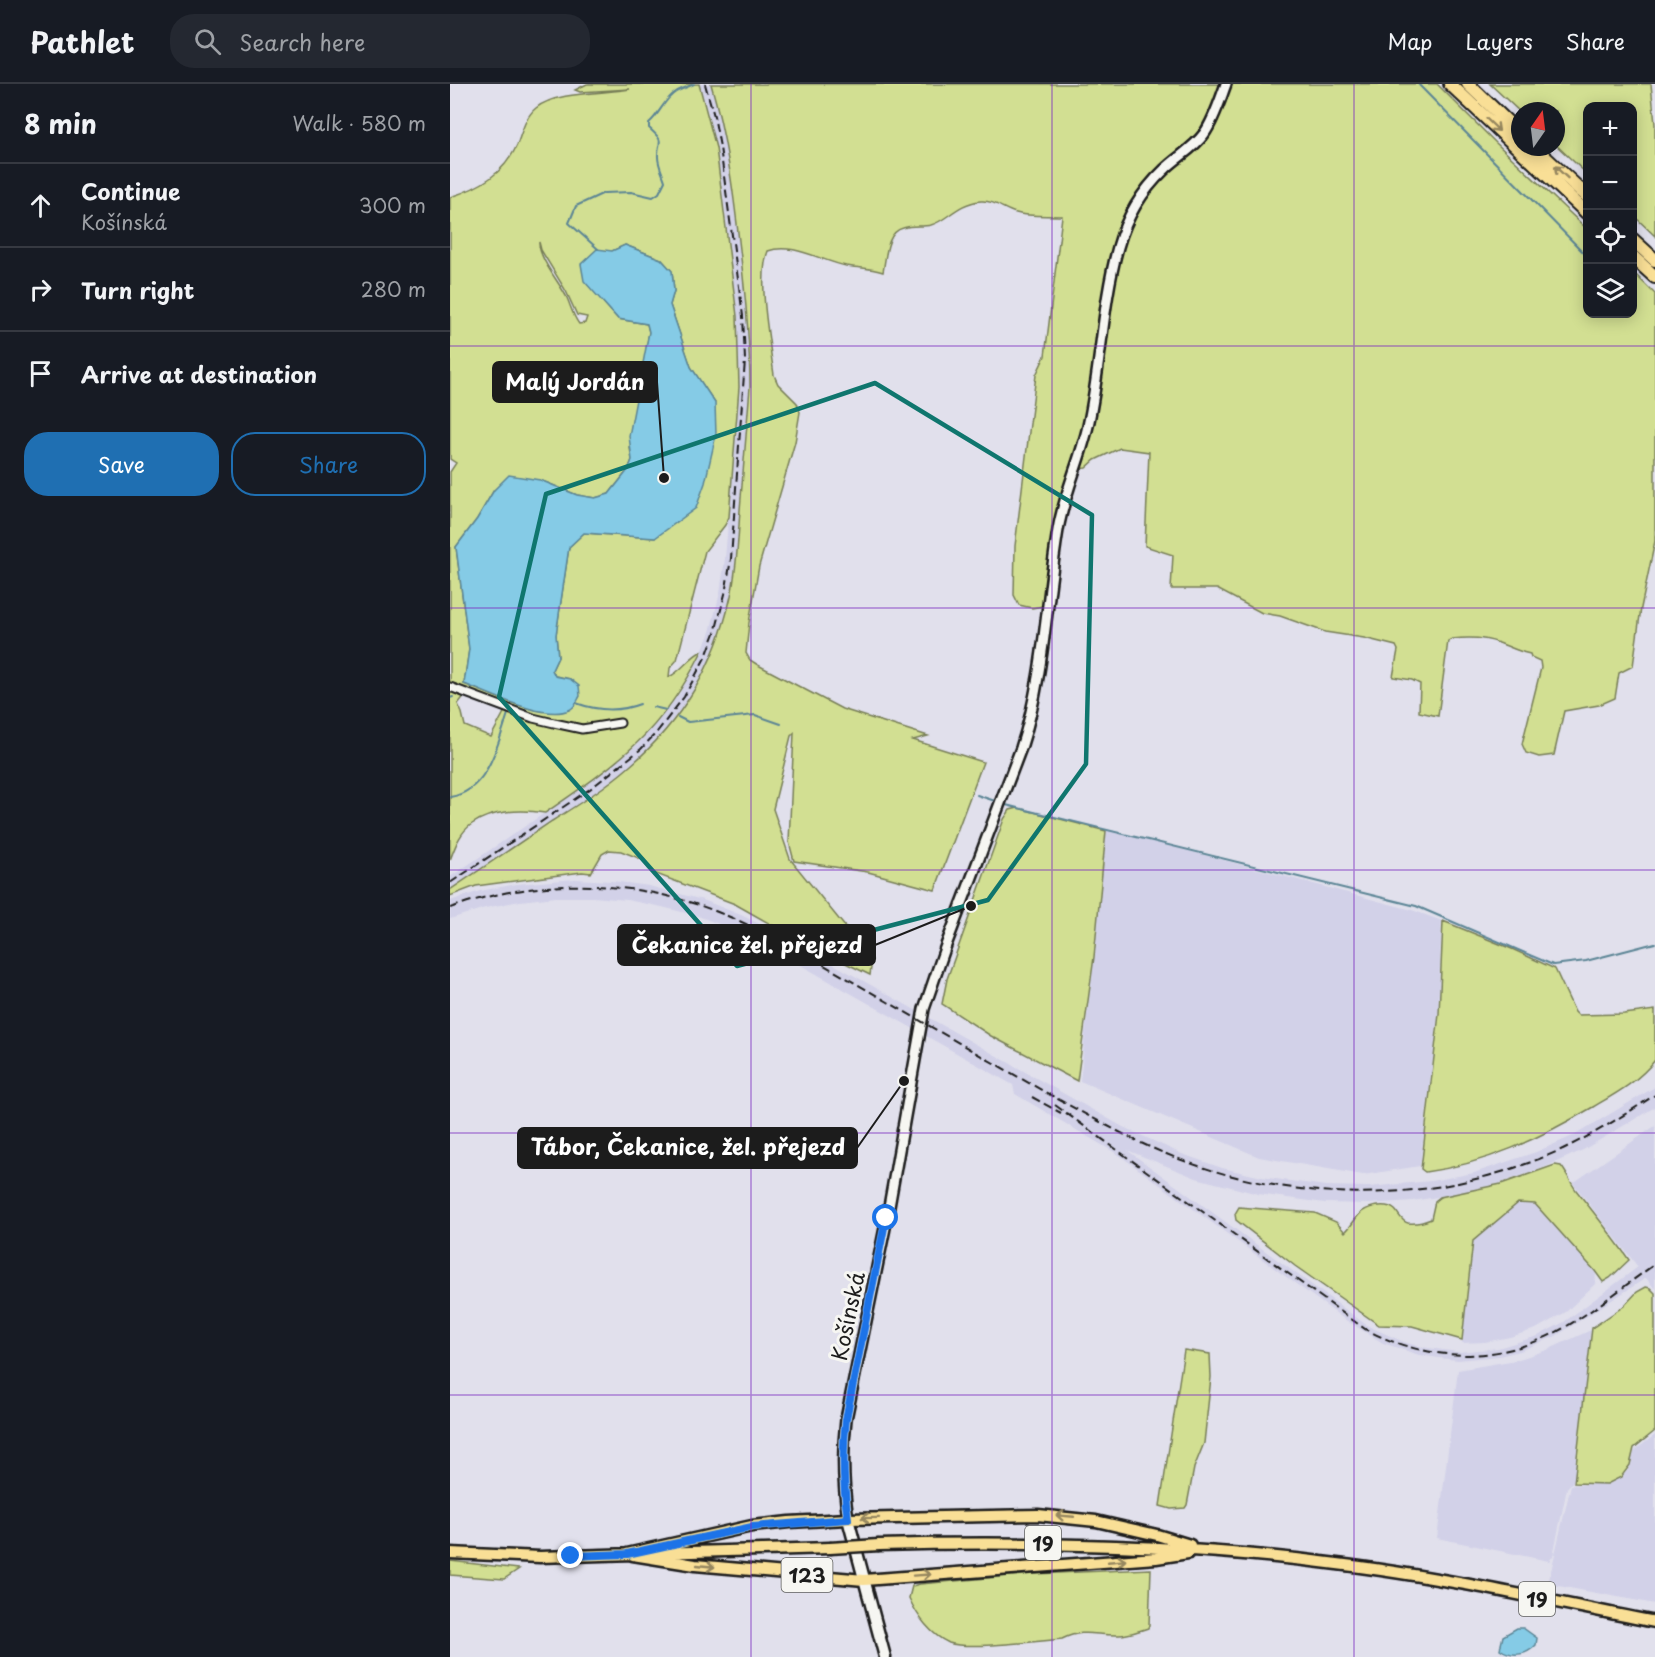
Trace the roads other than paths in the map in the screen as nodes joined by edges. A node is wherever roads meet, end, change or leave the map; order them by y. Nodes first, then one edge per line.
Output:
1 (1226, 84) edge
2 (1450, 84) edge
3 (1468, 84) edge
4 (1511, 125) edge
5 (1544, 156) edge
6 (1583, 193) edge
7 (1583, 210) edge
8 (1637, 244) edge
9 (1655, 260) edge
10 (1637, 261) edge
11 (1655, 277) edge
12 (450, 687) edge
13 (620, 723) dead end
14 (848, 1519) junction
15 (1207, 1550) junction
16 (450, 1553) edge
17 (627, 1554) junction
18 (864, 1580) junction
19 (1655, 1622) edge
20 (885, 1657) edge

1 - 14 street, Košínská
2 -> 7 highway
3 - 4 highway
6 -> 5 highway
8 - 9 highway
10 - 11 highway
12 - 13 street
15 -> 14 main road
14 - 17 main road
14 - 18 main road, Košínská / 123
15 - 17 main road, 19, bridge
18 -> 15 main road
15 - 19 main road, 19
16 - 17 main road, 19
17 -> 18 main road, 123
18 - 20 main road, Košínská / 123

